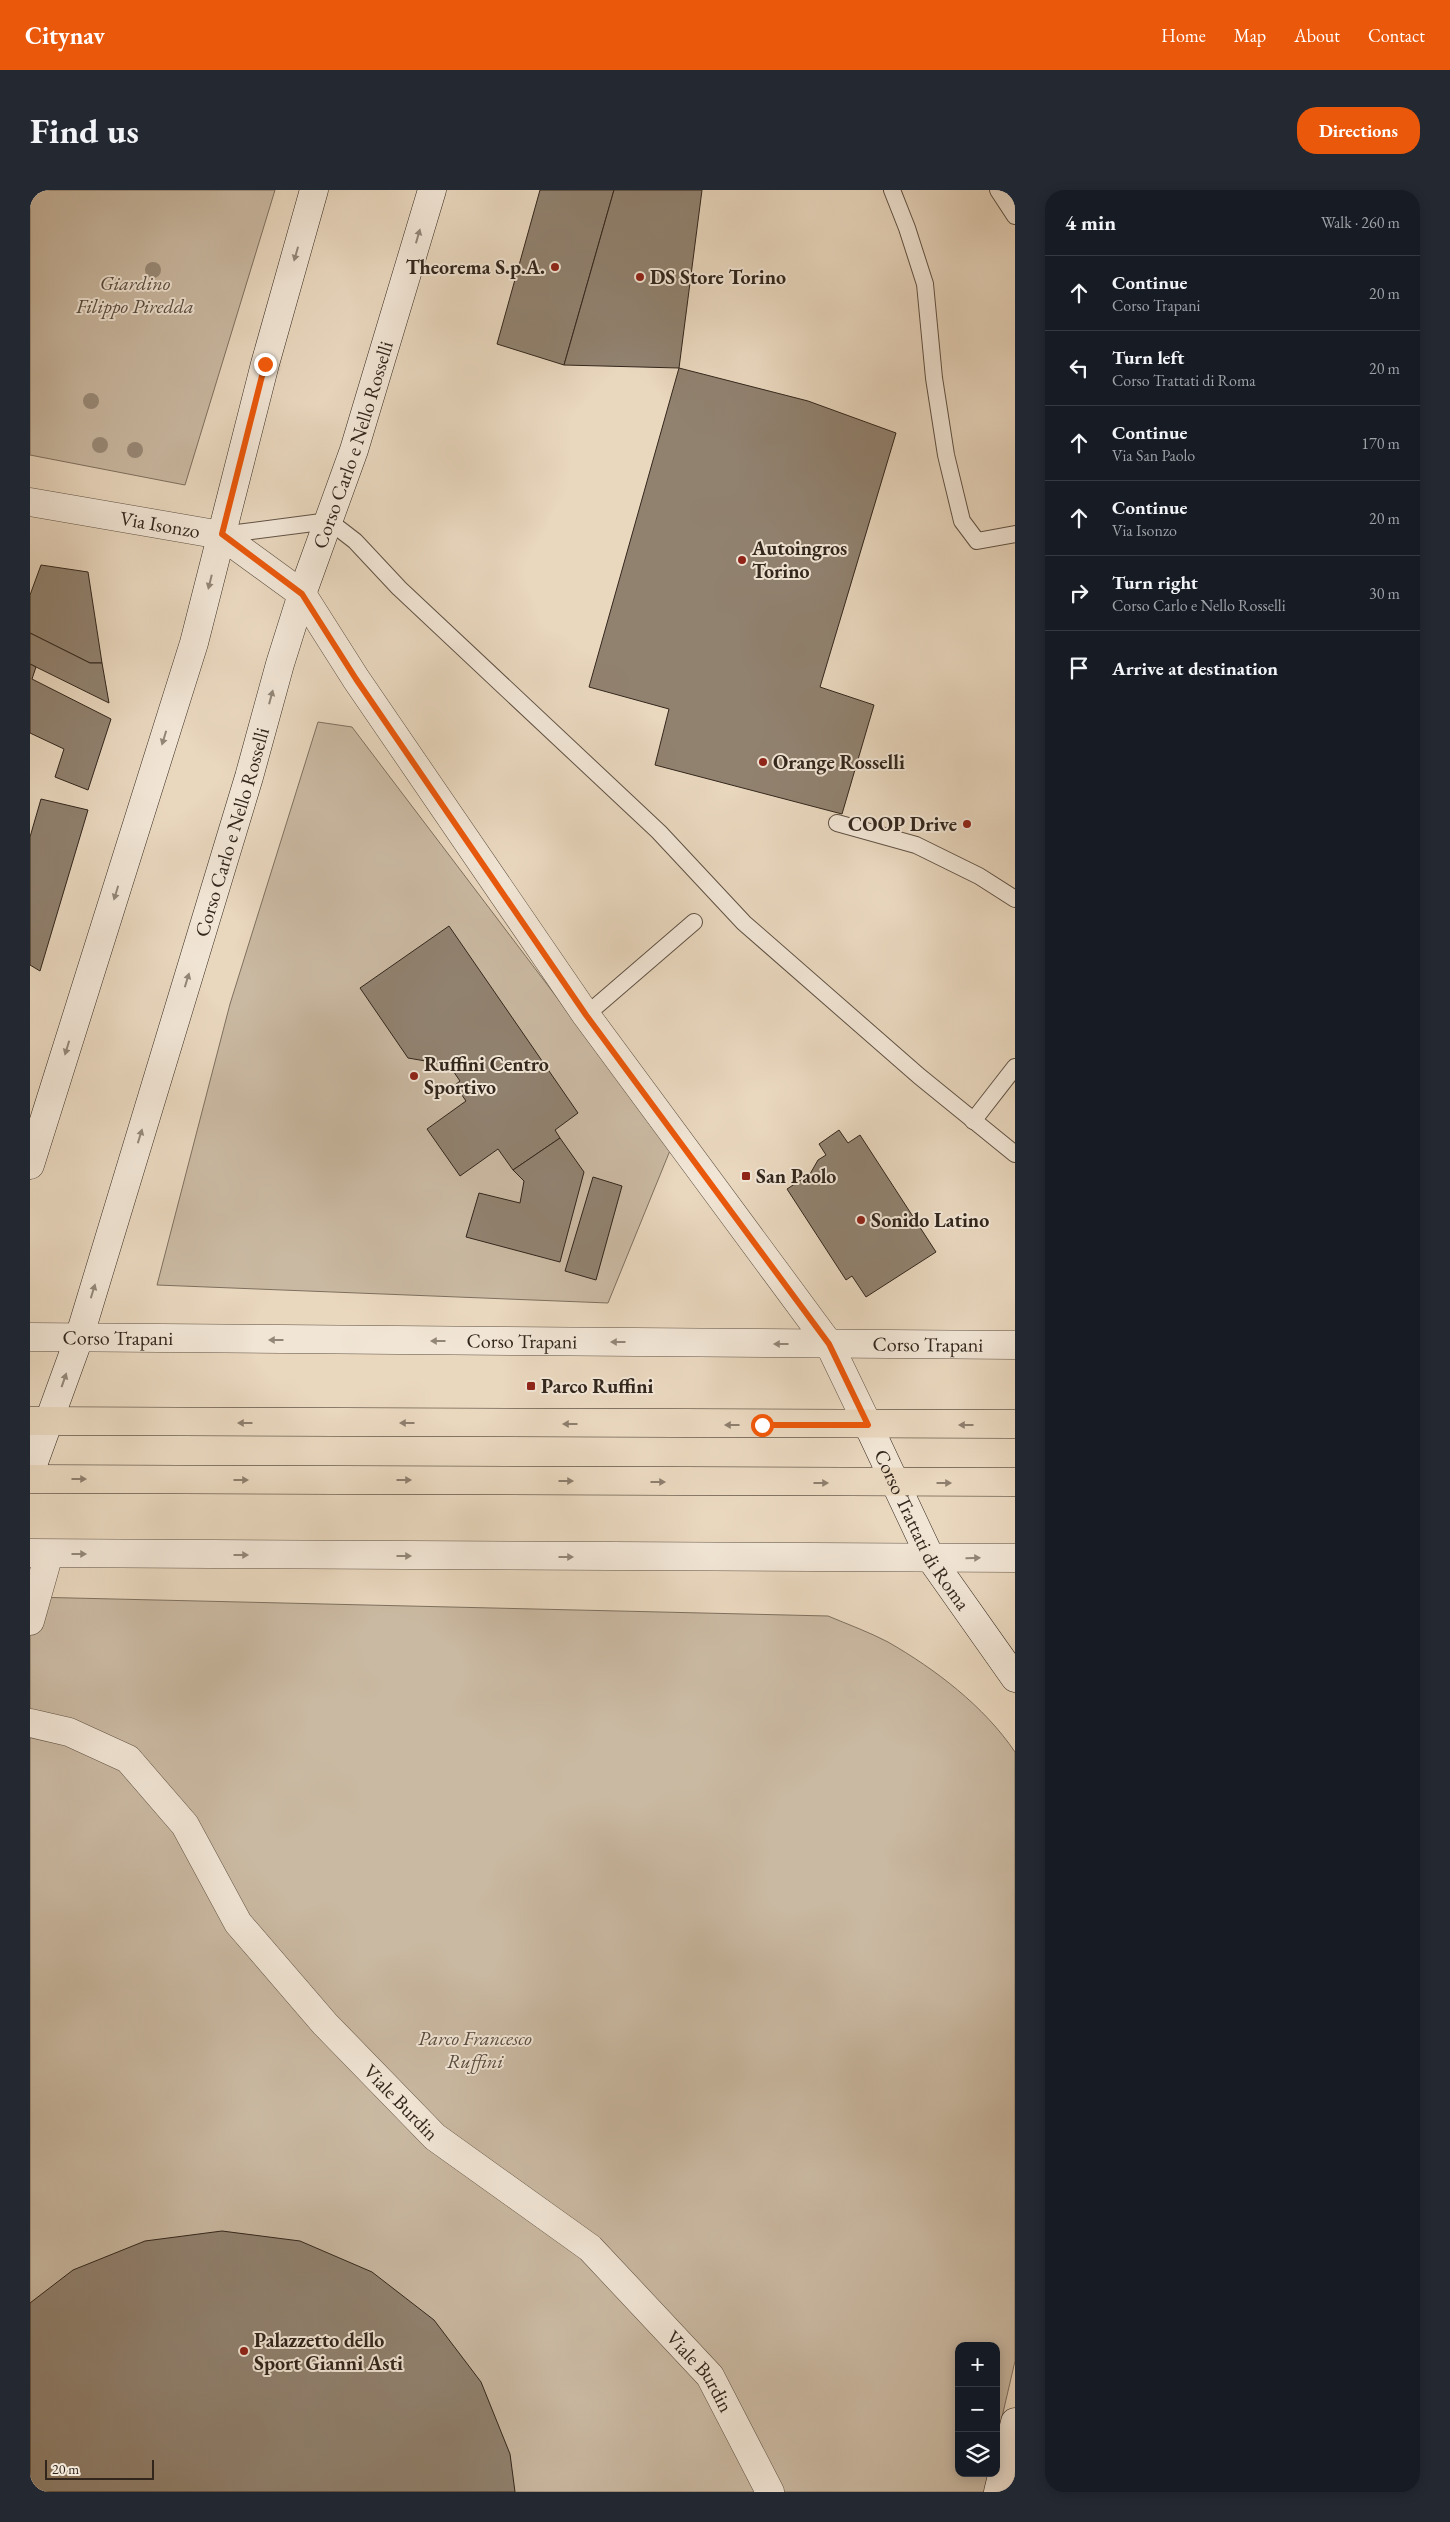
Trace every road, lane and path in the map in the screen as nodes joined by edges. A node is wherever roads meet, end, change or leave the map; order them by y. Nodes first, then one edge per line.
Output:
1 (314, 190) edge
2 (432, 190) edge
3 (892, 190) edge
4 (998, 190) edge
5 (1015, 216) edge
6 (30, 502) edge
7 (329, 520) junction
8 (222, 534) junction
9 (1015, 534) edge
10 (302, 594) junction
11 (837, 823) dead end
12 (1015, 899) edge
13 (694, 922) dead end
14 (586, 1015) junction
15 (1015, 1067) edge
16 (973, 1121) junction
17 (1015, 1154) edge
18 (30, 1165) edge
19 (30, 1337) edge
20 (79, 1338) junction
21 (829, 1344) junction
22 (1015, 1345) edge
23 (40, 1421) edge
24 (1015, 1424) edge
25 (868, 1425) junction
26 (30, 1473) edge
27 (30, 1479) edge
28 (1015, 1482) edge
29 (896, 1483) junction
30 (39, 1554) edge
31 (1015, 1558) edge
32 (931, 1559) junction
33 (30, 1621) edge
34 (1015, 1678) edge
35 (30, 1723) edge
36 (1015, 2422) edge
37 (770, 2492) edge
38 (998, 2492) edge

1 -> 8 street
7 -> 2 street, Corso Carlo e Nello Rosselli
3 - 9 lane
4 - 5 lane
6 - 8 street, Via Isonzo
7 - 8 lane
7 - 10 street, Corso Carlo e Nello Rosselli
7 - 16 lane
8 - 10 street, Via Isonzo
8 -> 18 street
10 - 14 street, Corso Trattati di Roma
20 -> 10 street, Corso Carlo e Nello Rosselli
11 - 12 lane
13 - 14 lane
14 - 21 street, Corso Trattati di Roma
15 - 16 lane
16 - 17 lane
19 - 20 street, Corso Trapani
21 -> 20 street, Corso Trapani
23 -> 20 street, Corso Carlo e Nello Rosselli
21 - 22 street, Corso Trapani
21 - 25 street, Corso Trattati di Roma
25 -> 23 main road
23 - 26 street, Corso Carlo e Nello Rosselli
24 -> 25 main road
25 - 29 street, Corso Trattati di Roma
27 -> 29 main road
29 -> 28 main road
29 - 32 street, Corso Trattati di Roma
30 -> 32 street
30 - 33 street
32 -> 31 street
32 - 34 street, Corso Trattati di Roma
35 - 37 street, Viale Burdin
36 - 38 street

